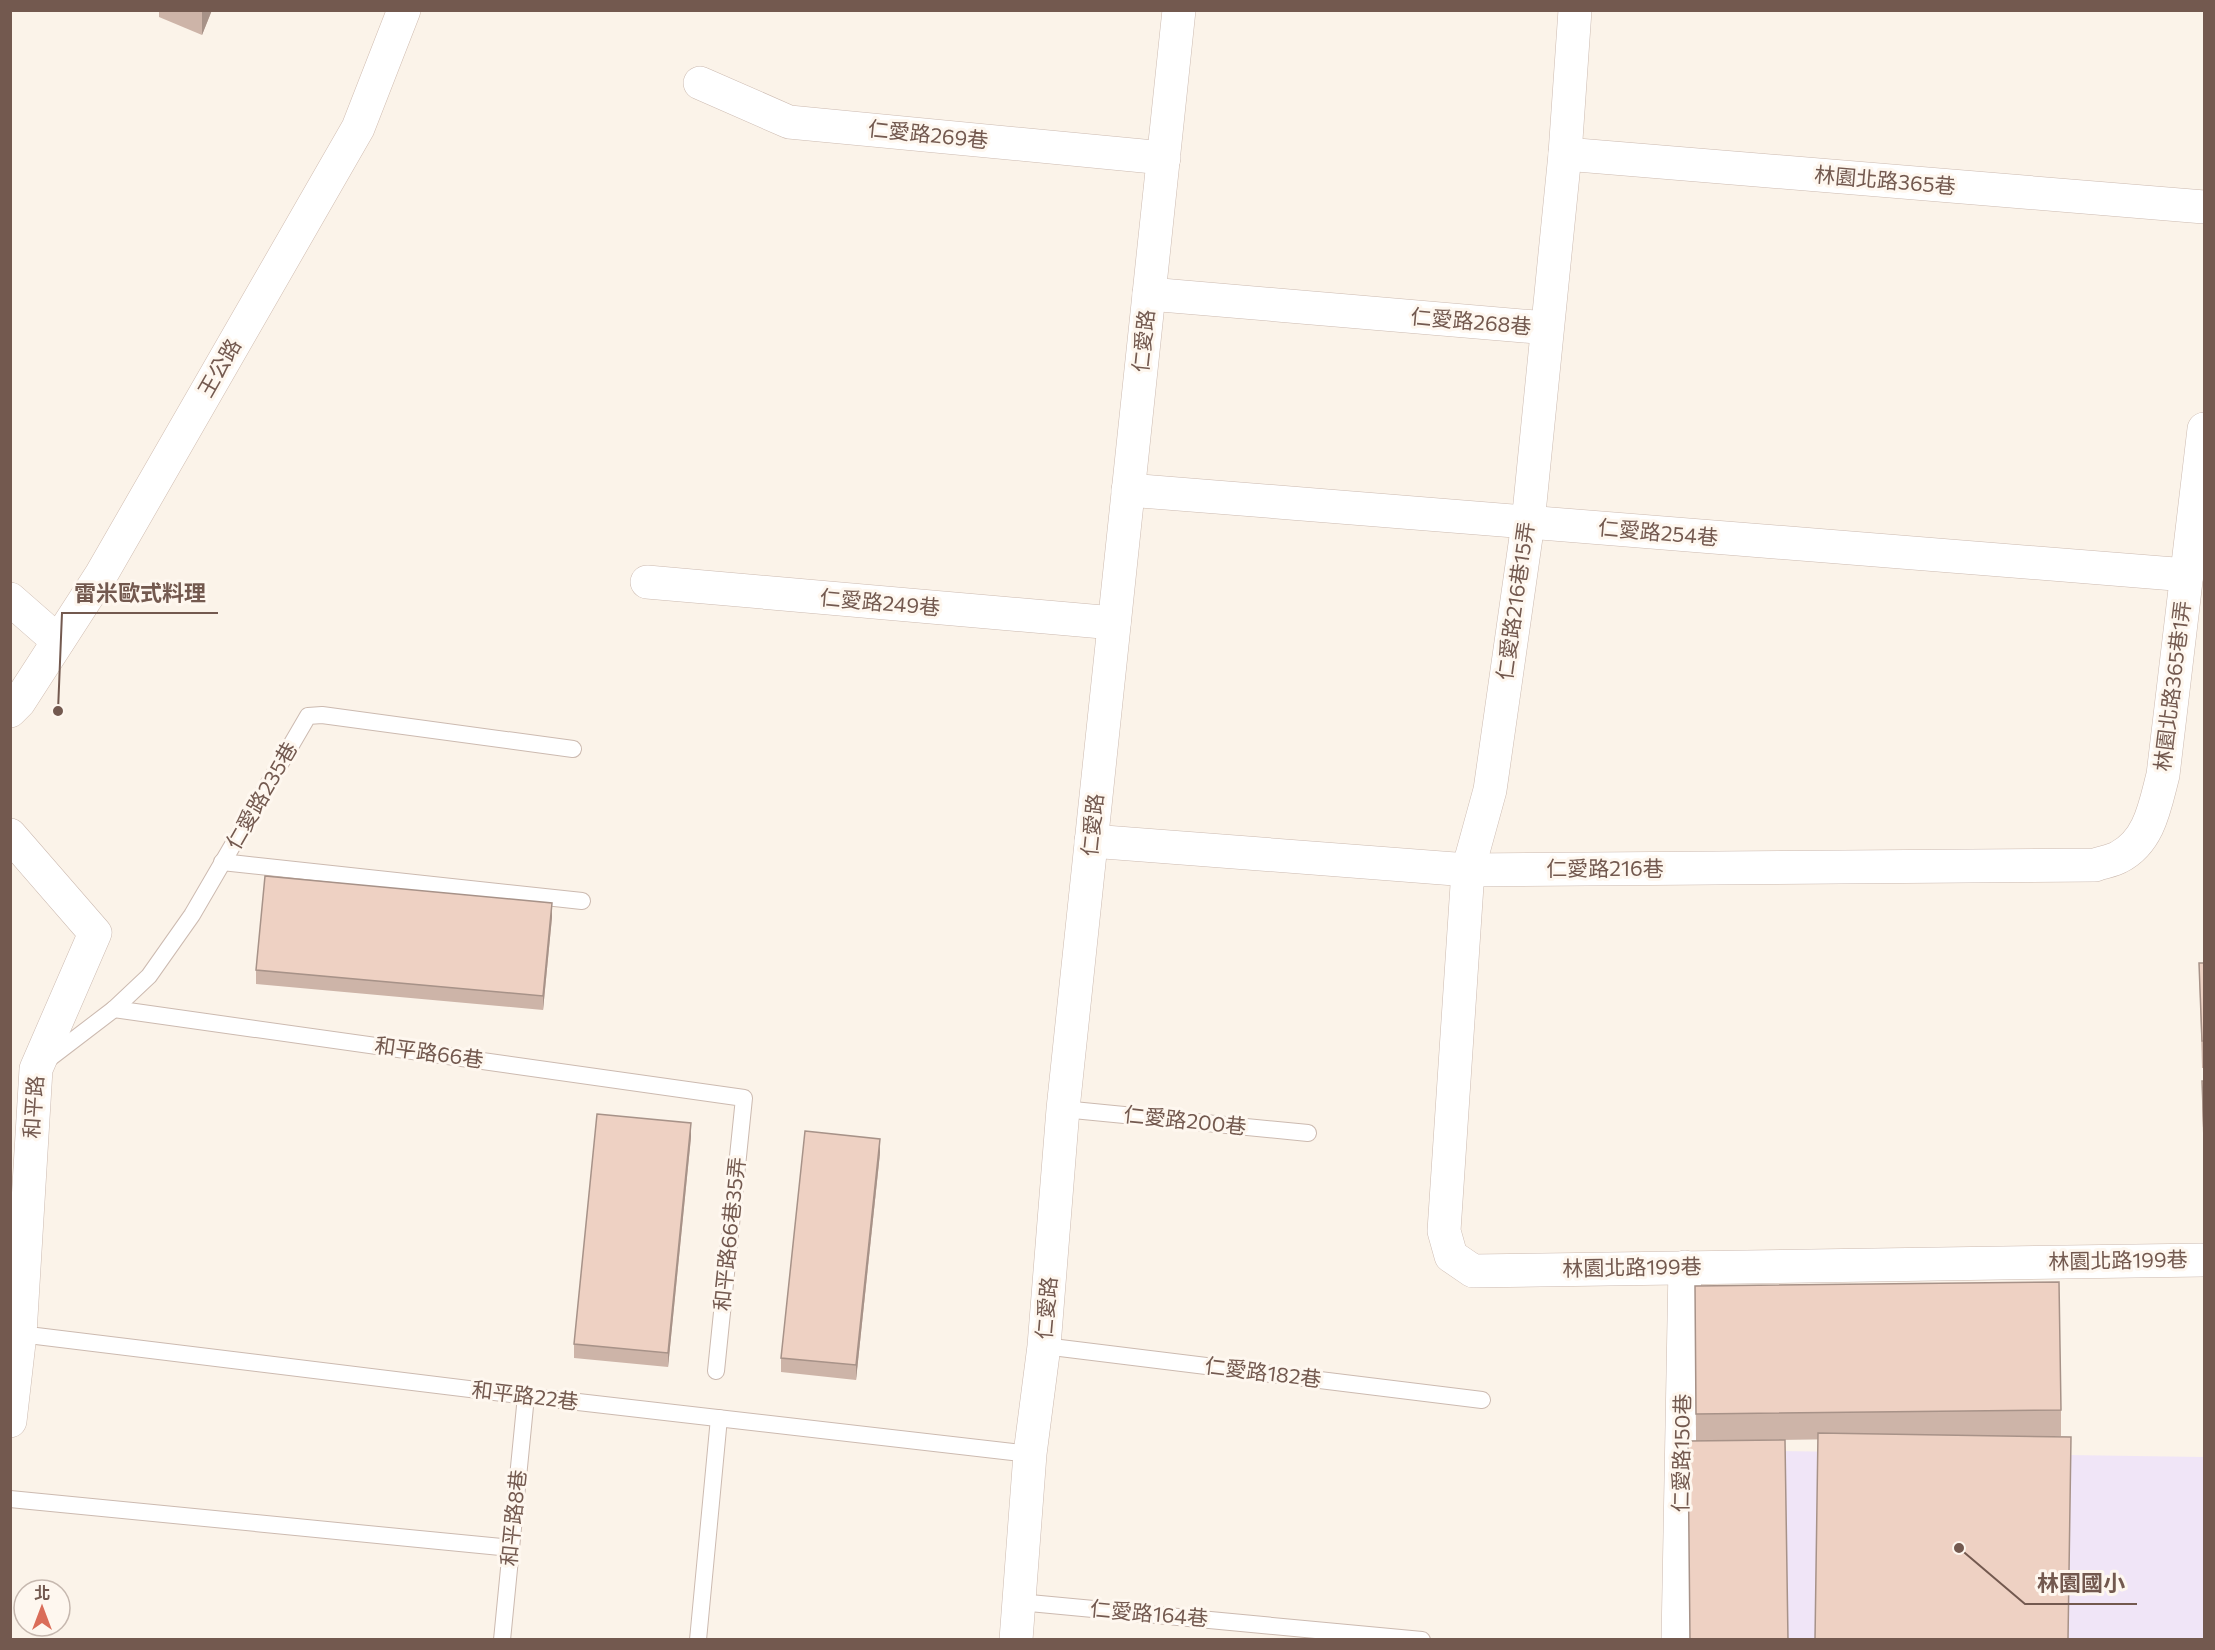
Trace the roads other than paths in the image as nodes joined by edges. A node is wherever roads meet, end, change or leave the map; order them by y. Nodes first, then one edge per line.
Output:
1 (404, 10) edge
2 (1179, 10) edge
3 (1575, 10) edge
4 (700, 83) dead end
5 (1565, 154) junction
6 (1164, 158) junction
7 (2205, 207) edge
8 (1149, 294) junction
9 (1547, 328) junction
10 (2205, 429) edge
11 (1128, 490) junction
12 (1528, 523) junction
13 (2187, 575) junction
14 (647, 582) dead end
15 (10, 599) edge
16 (1114, 623) junction
17 (58, 641) junction
18 (10, 711) edge
19 (573, 749) dead end
20 (10, 835) edge
21 (1091, 841) junction
22 (2119, 857) joint
23 (222, 862) junction
24 (1468, 870) junction
25 (582, 901) dead end
26 (114, 1009) junction
27 (36, 1069) junction
28 (744, 1098) joint
29 (1063, 1109) junction
30 (1308, 1133) dead end
31 (2205, 1260) edge
32 (1685, 1267) junction
33 (20, 1334) junction
34 (1044, 1346) junction
35 (716, 1371) dead end
36 (526, 1396) junction
37 (1482, 1400) dead end
38 (719, 1418) junction
39 (10, 1421) edge
40 (1030, 1454) junction
41 (10, 1499) edge
42 (511, 1548) junction
43 (1019, 1602) junction
44 (502, 1640) edge
45 (698, 1640) edge
46 (1016, 1640) edge
47 (1422, 1640) edge
48 (1678, 1640) edge

1 - 17 street, 王公路
2 - 6 street, 仁愛路
3 - 5 street, 仁愛路268巷
4 - 6 street, 仁愛路269巷
5 - 7 street, 林園北路365巷
5 - 9 street, 仁愛路268巷
6 - 8 street, 仁愛路
8 - 9 street, 仁愛路268巷
8 - 11 street, 仁愛路
9 - 12 street, 仁愛路216巷15弄
10 - 13 street, 林園北路365巷1弄
11 - 12 street, 仁愛路254巷
11 - 16 street, 仁愛路
12 - 13 street, 仁愛路254巷
12 - 24 street, 仁愛路216巷15弄
13 - 22 street, 林園北路365巷1弄
14 - 16 street, 仁愛路249巷
15 - 17 street
16 - 21 street, 仁愛路
17 - 18 street, 王公路
19 - 23 lane, 仁愛路235巷
20 - 27 street, 和平路
21 - 24 street, 仁愛路216巷
21 - 29 street, 仁愛路
22 - 24 street, 仁愛路216巷
23 - 25 lane
23 - 26 lane, 仁愛路235巷
24 - 32 street, 林園北路199巷
26 - 27 lane, 仁愛路235巷
26 - 28 lane, 和平路66巷
27 - 33 street, 和平路
28 - 35 lane, 和平路66巷35弄
29 - 30 lane, 仁愛路200巷
29 - 34 street, 仁愛路
31 - 32 street, 林園北路199巷
32 - 48 street, 仁愛路150巷
33 - 36 lane, 和平路22巷
33 - 39 street, 和平路
34 - 37 lane, 仁愛路182巷
34 - 40 street, 仁愛路
36 - 38 lane, 和平路22巷
36 - 42 lane, 和平路8巷
38 - 40 lane, 和平路22巷
38 - 45 lane
40 - 43 street, 仁愛路
41 - 42 lane
42 - 44 lane, 和平路8巷
43 - 46 street, 仁愛路
43 - 47 lane, 仁愛路164巷

